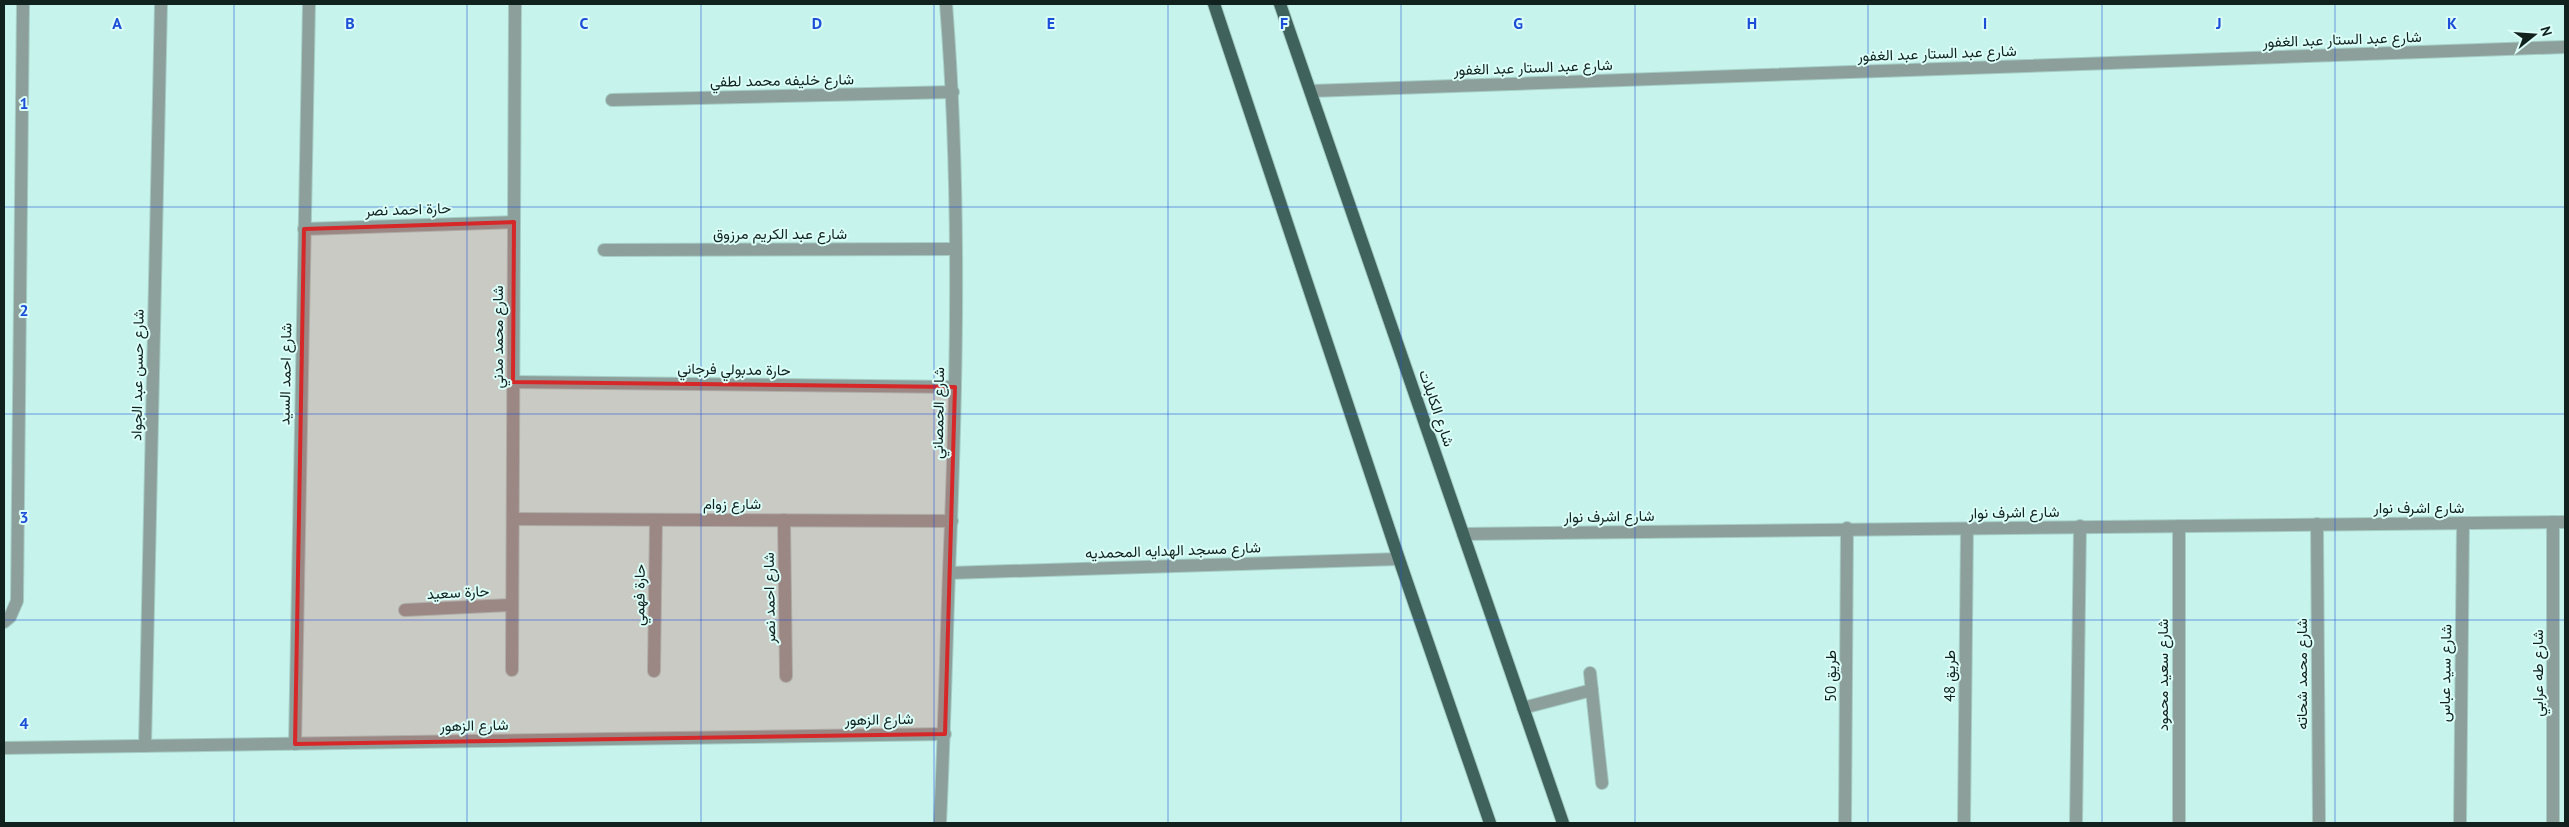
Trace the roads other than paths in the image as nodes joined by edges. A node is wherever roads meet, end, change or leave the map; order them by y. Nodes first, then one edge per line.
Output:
1 (22, 4) edge
2 (161, 4) edge
3 (309, 4) edge
4 (514, 4) edge
5 (946, 4) edge
6 (1214, 4) edge
7 (1280, 4) edge
8 (2565, 47) edge
9 (1311, 91) junction
10 (953, 92) junction
11 (612, 100) dead end
12 (514, 222) junction
13 (304, 229) junction
14 (956, 249) junction
15 (604, 250) dead end
16 (513, 382) junction
17 (955, 387) junction
18 (513, 519) junction
19 (656, 520) junction
20 (784, 520) junction
21 (952, 521) junction
22 (2559, 522) edge
23 (2463, 523) junction
24 (2317, 524) junction
25 (2080, 526) junction
26 (2178, 526) junction
27 (1847, 528) junction
28 (1966, 530) junction
29 (1463, 534) junction
30 (1399, 559) junction
31 (949, 573) junction
32 (512, 606) junction
33 (405, 610) dead end
34 (4, 622) edge
35 (512, 670) dead end
36 (654, 671) dead end
37 (1590, 673) dead end
38 (786, 676) dead end
39 (1592, 690) junction
40 (1523, 708) junction
41 (945, 734) junction
42 (294, 744) junction
43 (145, 746) junction
44 (4, 748) edge
45 (1602, 783) dead end
46 (940, 823) edge
47 (1490, 823) edge
48 (1563, 823) edge
49 (1845, 823) edge
50 (1964, 823) edge
51 (2076, 823) edge
52 (2179, 823) edge
53 (2319, 823) edge
54 (2460, 823) edge
55 (2553, 823) edge

1 - 34 street
2 - 43 street, شارع حسن عبد الجواد
3 - 13 street, شارع احمد السيد
4 - 12 street, شارع محمد مدني
5 - 10 street, شارع الحمصاني
6 - 30 main road
7 - 9 main road, شارع الكابلات
8 - 9 street, شارع عبد الستار عبد الغفور
9 - 29 main road, شارع الكابلات
10 - 11 street, شارع خليفه محمد لطفي
10 - 14 street, شارع الحمصاني
12 - 13 street, حارة احمد نصر
12 - 16 street, شارع محمد مدني
13 - 42 street, شارع احمد السيد
14 - 15 street, شارع عبد الكريم مرزوق
14 - 17 street, شارع الحمصاني
16 - 17 street, حارة مدبولي فرجاني
16 - 18 street, شارع محمد مدني
17 - 21 street, شارع الحمصاني
18 - 19 street, شارع زوام
18 - 32 street, شارع محمد مدني
19 - 20 street, شارع زوام
19 - 36 street, حارة فهمي
20 - 21 street, شارع زوام
20 - 38 street, شارع احمد نصر
21 - 31 street, شارع الحمصاني
22 - 23 street, شارع اشرف نوار
22 - 55 street, شارع طه عرابي
23 - 24 street, شارع اشرف نوار
23 - 54 street, شارع سيد عباس
24 - 26 street, شارع اشرف نوار
24 - 53 street, شارع محمد شحاته
25 - 26 street, شارع اشرف نوار
25 - 28 street, شارع اشرف نوار
25 - 51 street
26 - 52 street, شارع سعيد محمود
27 - 28 street, شارع اشرف نوار
27 - 29 street, شارع اشرف نوار
27 - 49 street, طريق 50
28 - 50 street, طريق 48
29 - 40 main road, شارع الكابلات
30 - 31 street, شارع مسجد الهدايه المحمديه
30 - 47 main road
31 - 41 street, شارع الحمصاني
32 - 33 street, حارة سعيد
32 - 35 street, شارع محمد مدني
37 - 39 street
39 - 40 street
39 - 45 street
40 - 48 main road, شارع الكابلات
41 - 42 street, شارع الزهور
41 - 46 street, شارع الحمصاني
42 - 43 street, شارع الزهور
43 - 44 street, شارع الزهور

